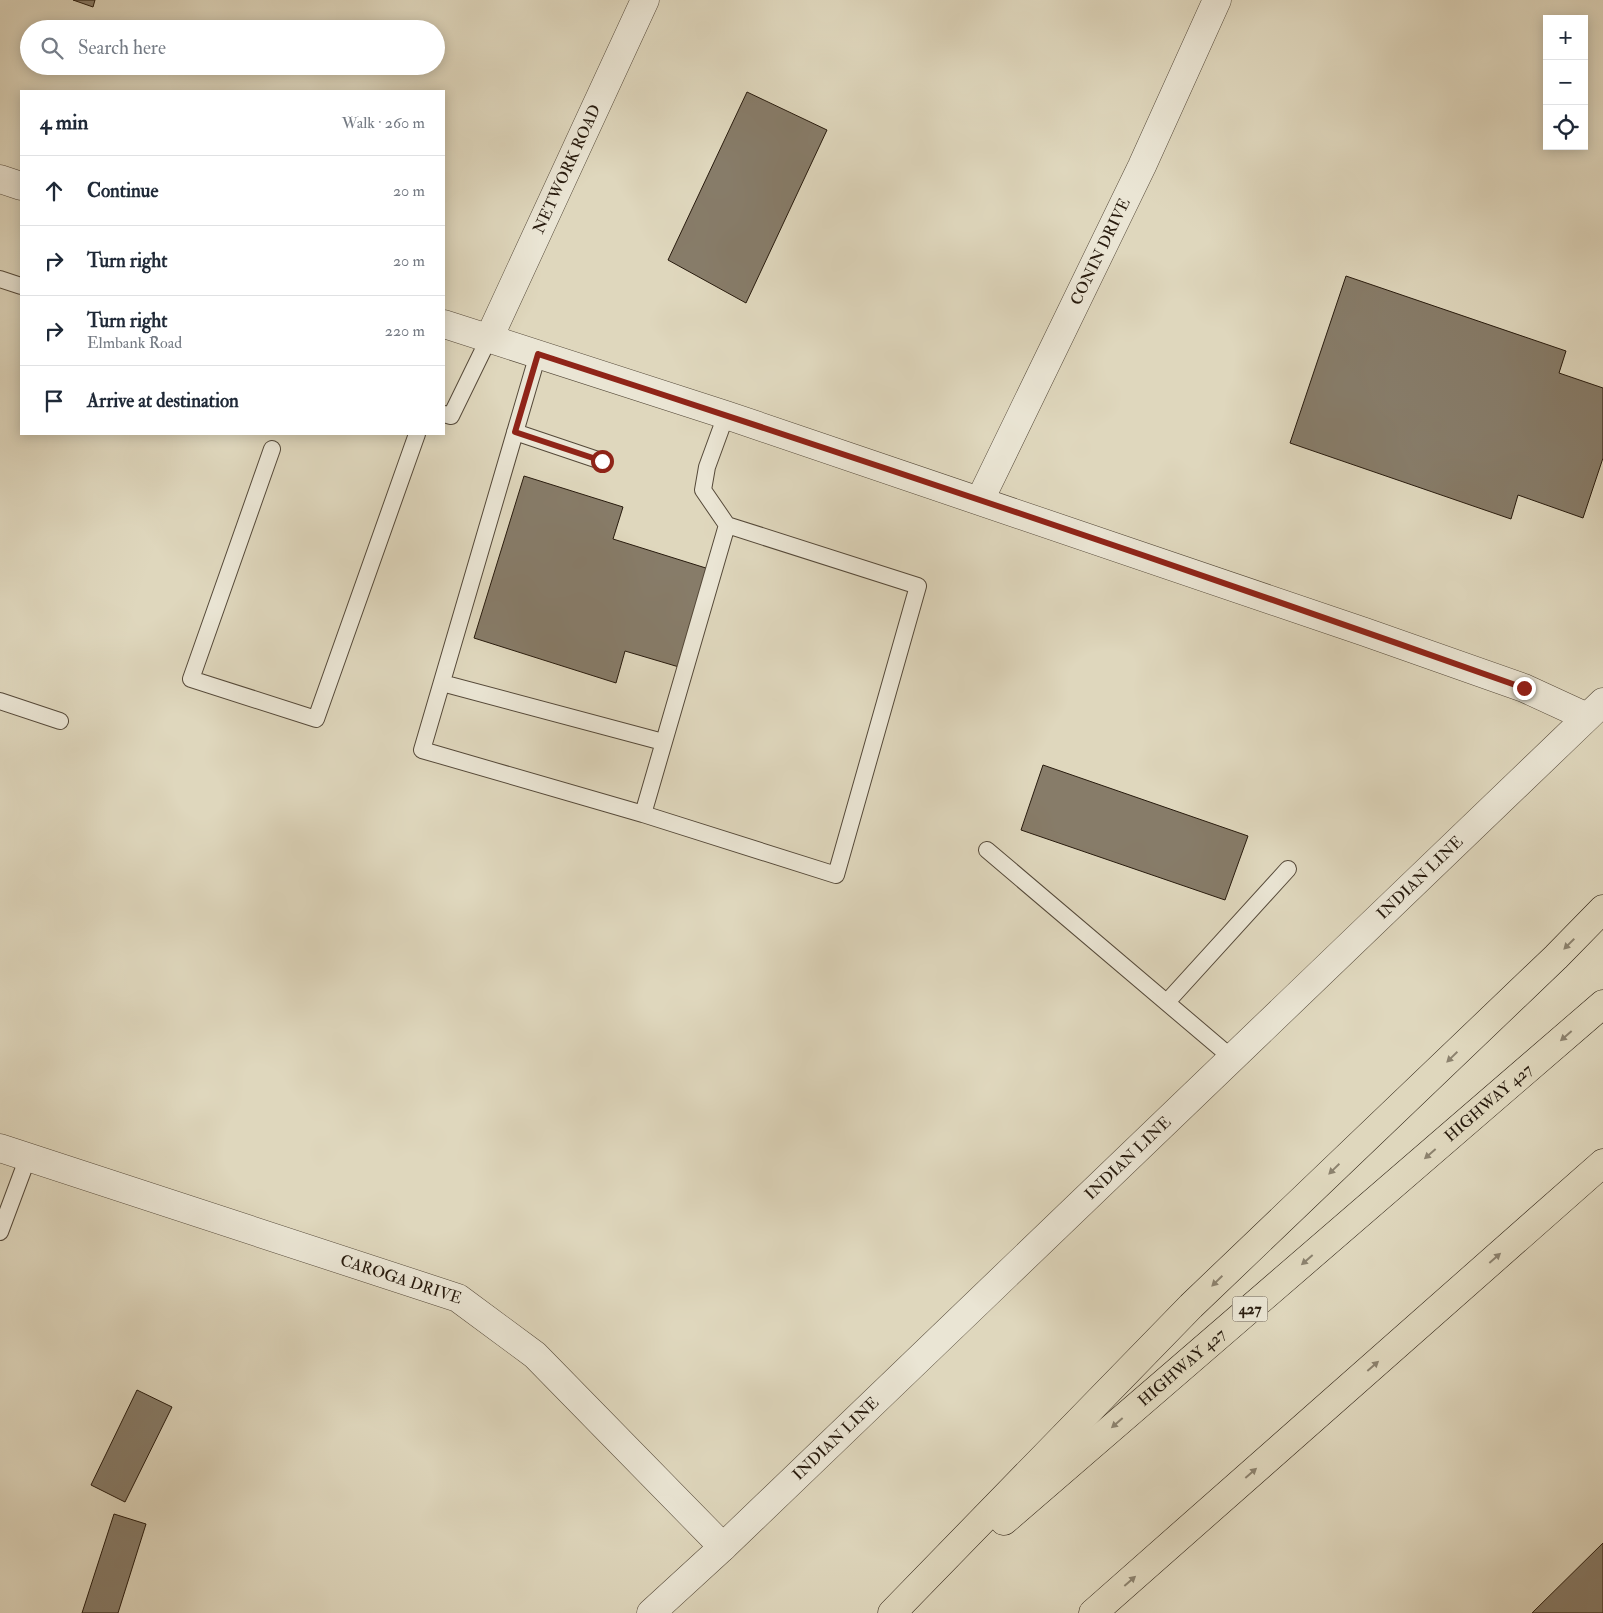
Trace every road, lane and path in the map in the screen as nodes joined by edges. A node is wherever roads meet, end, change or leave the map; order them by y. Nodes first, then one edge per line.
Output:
1 (645, 0) edge
2 (1217, 0) edge
3 (0, 179) edge
4 (20, 186) edge
5 (0, 279) edge
6 (20, 286) edge
7 (445, 324) edge
8 (489, 338) junction
9 (538, 354) junction
10 (445, 414) edge
11 (726, 415) junction
12 (515, 432) junction
13 (417, 435) edge
14 (272, 449) dead end
15 (602, 461) dead end
16 (980, 500) junction
17 (727, 526) junction
18 (442, 683) junction
19 (0, 701) edge
20 (1595, 709) edge
21 (60, 721) dead end
22 (663, 742) junction
23 (643, 814) junction
24 (987, 850) dead end
25 (1288, 869) dead end
26 (1603, 909) edge
27 (1167, 1002) junction
28 (1603, 1004) edge
29 (1232, 1058) junction
30 (0, 1148) edge
31 (28, 1157) junction
32 (1603, 1163) edge
33 (0, 1232) edge
34 (723, 1547) junction
35 (651, 1613) edge
36 (892, 1613) edge
37 (897, 1613) edge
38 (1093, 1613) edge

1 - 8 street, NETWORK ROAD
2 - 16 street, CONIN DRIVE
3 - 4 street
5 - 6 lane
7 - 8 street
8 - 9 street
8 - 10 lane
9 - 11 street
9 - 12 lane
11 - 16 street
11 - 17 lane
12 - 15 lane
12 - 18 lane
13 - 14 lane
16 - 20 street
17 - 22 lane
17 - 23 lane
18 - 22 lane
18 - 23 lane
19 - 21 lane
20 - 29 street, INDIAN LINE
22 - 23 lane
24 - 27 lane
25 - 27 lane
26 -> 36 highway
27 - 29 lane
28 -> 37 highway, HIGHWAY 427 / 427
29 - 34 street, INDIAN LINE
30 - 31 street, CAROGA DRIVE
31 - 33 lane
31 - 34 street, CAROGA DRIVE
38 -> 32 highway
34 - 35 street, INDIAN LINE

